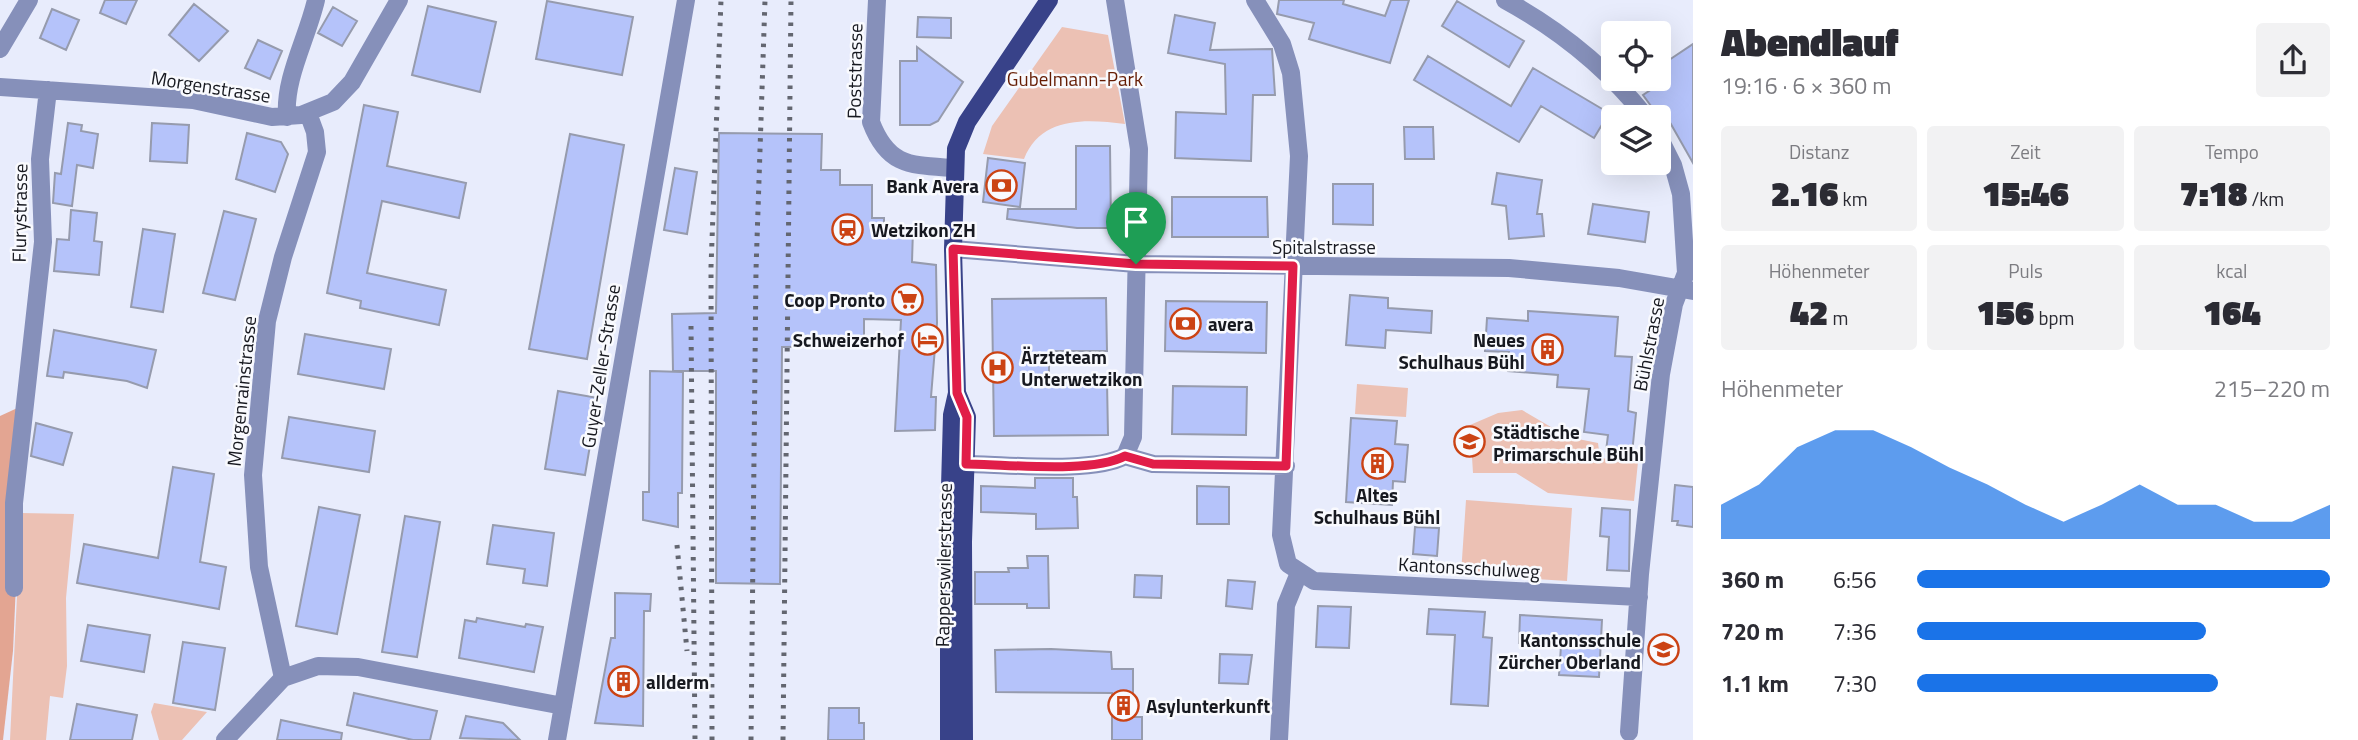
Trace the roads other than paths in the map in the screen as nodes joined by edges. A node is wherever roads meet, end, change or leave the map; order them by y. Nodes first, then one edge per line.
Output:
1 (29, 0) edge
2 (316, 0) edge
3 (398, 0) edge
4 (686, 0) edge
5 (877, 0) edge
6 (1049, 0) edge
7 (1115, 0) edge
8 (1255, 0) edge
9 (1505, 0) edge
10 (0, 48) edge
11 (0, 87) edge
12 (48, 90) junction
13 (1635, 105) edge
14 (308, 113) junction
15 (287, 117) junction
16 (1671, 161) edge
17 (954, 168) junction
18 (953, 249) junction
19 (1136, 264) junction
20 (1293, 266) junction
21 (1686, 290) edge
22 (957, 393) junction
23 (1125, 456) junction
24 (966, 464) junction
25 (1286, 466) junction
26 (1298, 573) junction
27 (14, 588) dead end
28 (1639, 597) junction
29 (283, 678) junction
30 (563, 706) junction
31 (1629, 732) dead end
32 (1278, 733) edge
33 (225, 740) edge
34 (557, 740) edge
35 (949, 740) edge
36 (964, 740) edge

1 - 10 street
2 - 15 street
3 - 14 street, Morgenstrasse
4 - 30 street, Guyer-Zeller-Strasse
5 - 17 street, Poststrasse
6 - 17 main road, Rapperswilerstrasse
7 - 19 street
8 - 20 street
9 - 13 street
11 - 12 street, Morgenstrasse
12 - 15 street, Morgenstrasse
12 - 27 street, Flurystrasse
14 - 15 street, Morgenstrasse
14 - 29 street, Morgenrainstrasse
16 - 21 street, Bühlstrasse
17 - 18 main road, Rapperswilerstrasse
18 - 19 street, Spitalstrasse
18 - 22 main road, Rapperswilerstrasse
19 - 20 street, Spitalstrasse
19 - 23 street
20 - 21 street, Spitalstrasse
20 - 25 street
21 - 28 street, Bühlstrasse
22 - 24 main road, Rapperswilerstrasse
22 - 35 main road, Rapperswilerstrasse
23 - 24 street
23 - 25 street
24 - 36 main road, Rapperswilerstrasse
25 - 26 street
26 - 28 street, Kantonsschulweg
26 - 32 street
28 - 31 street, Bühlstrasse
29 - 30 street
29 - 33 street
30 - 34 street, Guyer-Zeller-Strasse

